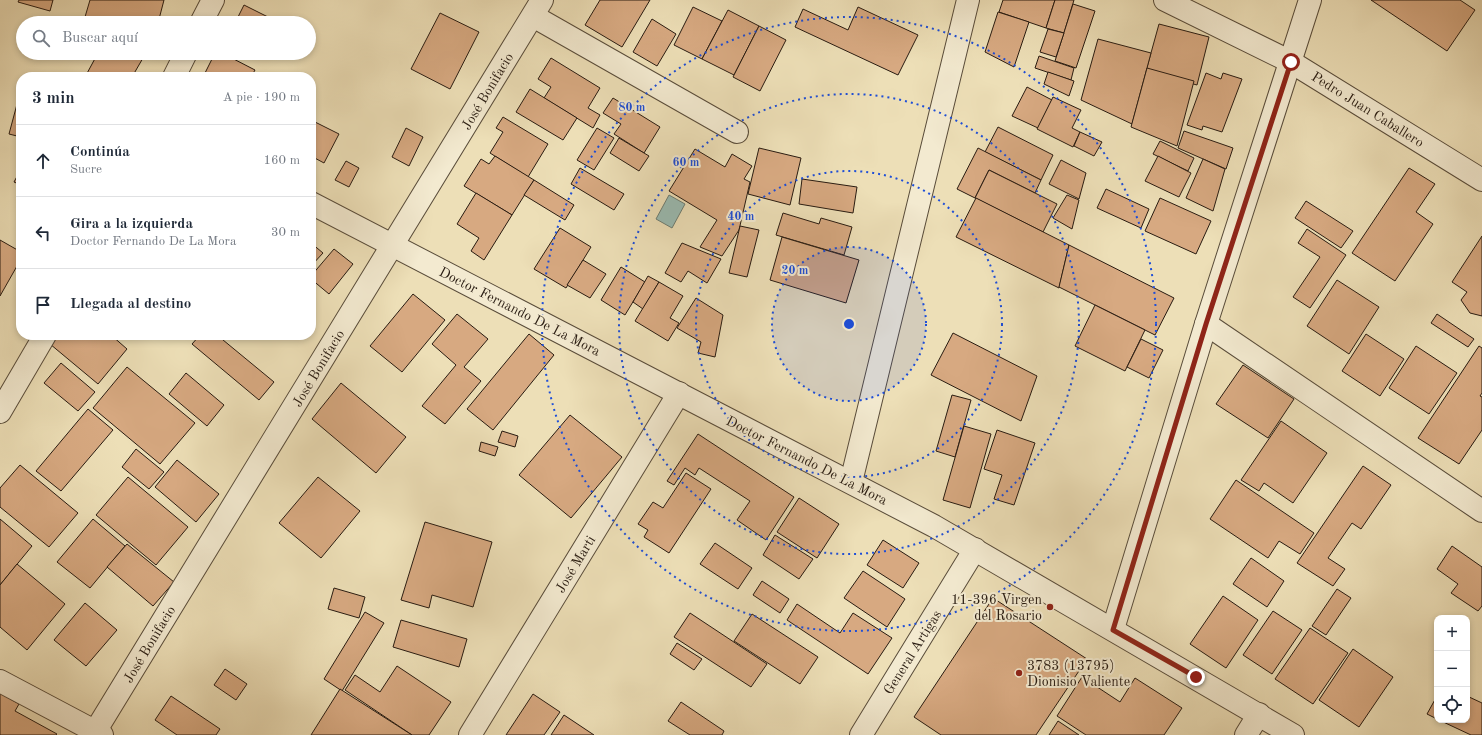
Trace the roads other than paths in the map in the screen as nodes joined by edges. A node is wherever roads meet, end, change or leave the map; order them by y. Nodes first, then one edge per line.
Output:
1 (213, 0) edge
2 (968, 0) edge
3 (1165, 0) edge
4 (1310, 0) edge
5 (537, 8) edge
6 (205, 16) edge
7 (182, 60) edge
8 (1291, 62) junction
9 (176, 72) edge
10 (737, 132) dead end
11 (1482, 180) edge
12 (316, 206) edge
13 (393, 245) junction
14 (1206, 324) junction
15 (42, 340) edge
16 (679, 393) junction
17 (0, 412) edge
18 (851, 482) junction
19 (1482, 511) edge
20 (975, 549) junction
21 (1113, 630) junction
22 (0, 681) edge
23 (1259, 714) junction
24 (97, 734) edge
25 (470, 735) edge
26 (861, 735) edge
27 (1246, 735) edge
28 (1294, 735) edge

1 - 6 street
2 - 18 street
3 - 8 street, Pedro Juan Caballero
4 - 8 street
5 - 10 street
5 - 13 street, José Bonifacio
7 - 9 street
8 - 11 street, Pedro Juan Caballero
8 - 14 street
12 - 13 street, Doctor Fernando De La Mora
13 - 16 street, Doctor Fernando De La Mora
13 - 24 street, José Bonifacio
14 - 19 street
14 - 21 street
15 - 17 street
16 - 18 street, Doctor Fernando De La Mora
16 - 25 street, José Marti
18 - 20 street, Doctor Fernando De La Mora
20 - 21 street, Doctor Fernando De La Mora
20 - 26 street, General Artigas
21 - 23 street, Doctor Fernando De La Mora
22 - 24 street
23 - 27 street
23 - 28 street, Doctor Fernando De La Mora

